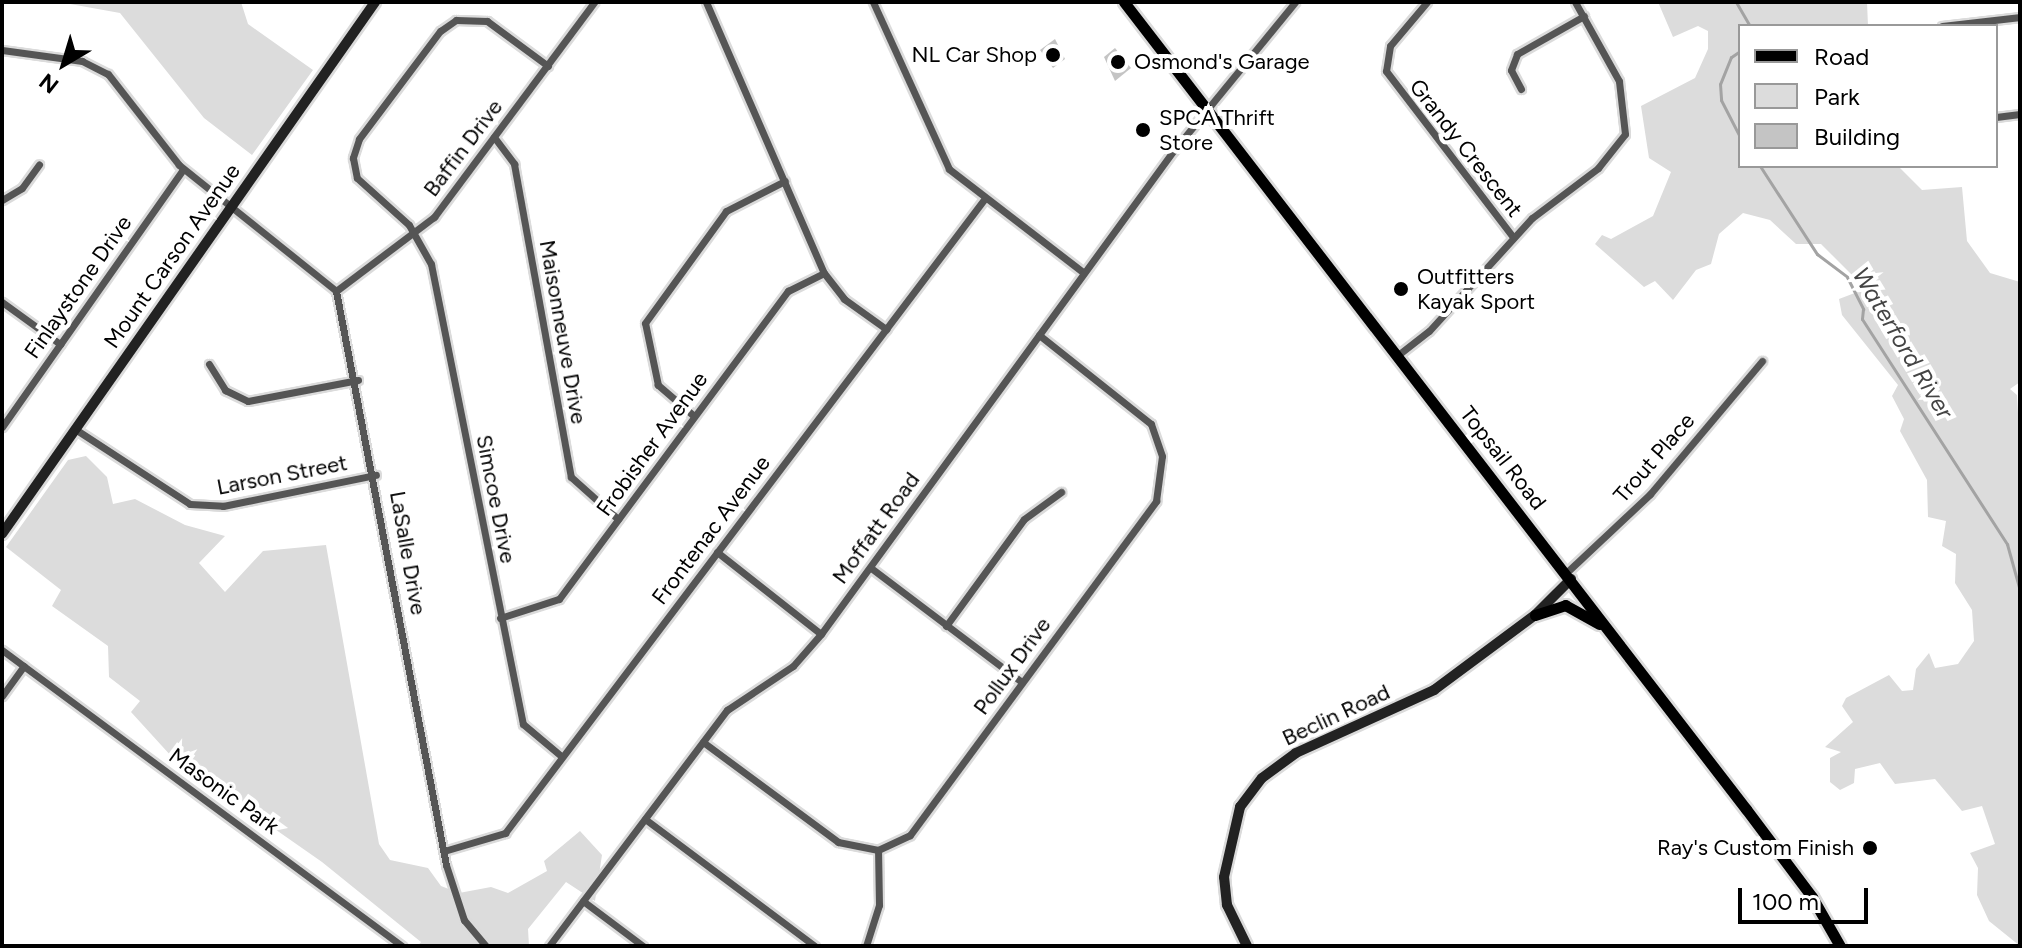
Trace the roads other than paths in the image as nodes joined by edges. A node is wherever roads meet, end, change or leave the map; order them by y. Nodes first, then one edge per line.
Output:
1 (375, 2) edge
2 (594, 2) edge
3 (706, 2) edge
4 (873, 2) edge
5 (1124, 2) edge
6 (1295, 2) edge
7 (1427, 2) edge
8 (1575, 2) edge
9 (1584, 16) junction
10 (2020, 17) edge
11 (1959, 24) edge
12 (2, 50) edge
13 (548, 66) junction
14 (1521, 89) dead end
15 (1209, 108) junction
16 (2020, 114) edge
17 (1998, 117) edge
18 (494, 137) junction
19 (39, 165) dead end
20 (183, 169) junction
21 (785, 181) junction
22 (985, 198) junction
23 (2, 200) edge
24 (232, 205) junction
25 (416, 236) junction
26 (1512, 236) junction
27 (824, 273) junction
28 (1084, 273) junction
29 (336, 291) junction
30 (2, 302) edge
31 (886, 329) junction
32 (1039, 335) junction
33 (60, 344) junction
34 (1398, 355) junction
35 (1762, 361) dead end
36 (209, 364) dead end
37 (358, 380) junction
38 (694, 416) junction
39 (2, 427) edge
40 (75, 429) junction
41 (376, 475) junction
42 (1061, 492) dead end
43 (618, 519) junction
44 (2, 534) edge
45 (717, 552) junction
46 (871, 568) junction
47 (1569, 576) junction
48 (1535, 615) junction
49 (500, 618) junction
50 (946, 626) junction
51 (1607, 630) junction
52 (821, 634) junction
53 (2, 650) edge
54 (24, 666) junction
55 (1022, 682) junction
56 (2, 696) edge
57 (703, 742) junction
58 (560, 755) junction
59 (645, 819) junction
60 (878, 850) junction
61 (444, 851) junction
62 (583, 901) junction
63 (402, 946) edge
64 (486, 946) edge
65 (549, 946) edge
66 (643, 946) edge
67 (815, 946) edge
68 (866, 946) edge
69 (1247, 946) edge
70 (1840, 946) edge

1 - 24 main road, Mount Carson Avenue
2 - 13 street, Baffin Drive
3 - 21 street
4 - 22 street
5 - 15 main road, Topsail Road
6 - 15 street, Moffatt Road
7 - 26 street, Grandy Crescent
8 - 9 street
9 - 14 street
9 - 26 street
10 - 11 street
12 - 20 street
13 - 18 street, Baffin Drive
13 - 25 street
15 - 28 street, Moffatt Road
15 - 34 main road, Topsail Road
16 - 17 street
18 - 25 street, Baffin Drive
18 - 43 street, Maisonneuve Drive
19 - 23 street
20 - 24 street
20 - 33 street, Finlaystone Drive
21 - 27 street
21 - 38 street
22 - 28 street
22 - 31 street, Frontenac Avenue
24 - 29 street
24 - 40 main road, Mount Carson Avenue
25 - 29 street, Baffin Drive
25 - 49 street, Simcoe Drive
26 - 34 street
27 - 31 street
27 - 38 street, Frobisher Avenue
28 - 32 street, Moffatt Road
29 - 37 street, LaSalle Drive
30 - 33 street
31 - 45 street, Frontenac Avenue
32 - 46 street, Moffatt Road
32 - 55 street, Pollux Drive
33 - 39 street, Finlaystone Drive
34 - 47 main road, Topsail Road
35 - 47 street, Trout Place
36 - 37 street
37 - 41 street, LaSalle Drive
38 - 43 street, Frobisher Avenue
40 - 41 street, Larson Street
40 - 44 main road, Mount Carson Avenue
41 - 61 street, LaSalle Drive
42 - 50 street
43 - 49 street, Frobisher Avenue
45 - 52 street
45 - 58 street, Frontenac Avenue
46 - 50 street
46 - 52 street, Moffatt Road
47 - 48 main road, Beclin Road
47 - 51 main road, Topsail Road
48 - 51 main road
48 - 69 main road, Beclin Road
49 - 58 street, Simcoe Drive
50 - 55 street
51 - 70 main road, Topsail Road
52 - 57 street, Moffatt Road
53 - 54 street, Masonic Park
54 - 56 street
54 - 63 street, Masonic Park
55 - 60 street, Pollux Drive
57 - 59 street, Moffatt Road
57 - 60 street
58 - 61 street, Frontenac Avenue
59 - 62 street, Moffatt Road
59 - 67 street
60 - 68 street
61 - 64 street, LaSalle Drive
62 - 65 street, Moffatt Road
62 - 66 street

